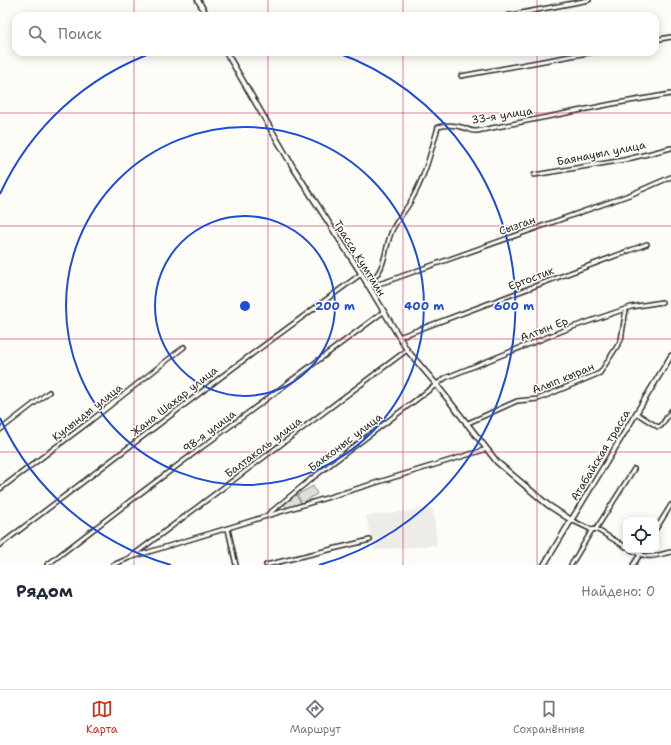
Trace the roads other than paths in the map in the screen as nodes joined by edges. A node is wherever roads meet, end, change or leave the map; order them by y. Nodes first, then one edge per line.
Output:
1 (198, 0) edge
2 (589, 0) edge
3 (205, 12) edge
4 (527, 12) edge
5 (671, 37) edge
6 (659, 39) edge
7 (228, 56) edge
8 (571, 56) edge
9 (461, 76) dead end
10 (671, 94) edge
11 (671, 148) edge
12 (534, 175) dead end
13 (671, 177) edge
14 (647, 244) dead end
15 (361, 274) junction
16 (367, 285) junction
17 (662, 302) dead end
18 (626, 309) junction
19 (383, 312) junction
20 (399, 337) junction
21 (184, 347) dead end
22 (407, 350) junction
23 (671, 356) edge
24 (436, 384) junction
25 (49, 392) dead end
26 (671, 411) edge
27 (636, 413) junction
28 (669, 418) edge
29 (466, 424) junction
30 (0, 430) edge
31 (487, 449) junction
32 (634, 469) dead end
33 (0, 488) edge
34 (671, 505) edge
35 (266, 516) junction
36 (571, 520) junction
37 (659, 524) edge
38 (228, 529) junction
39 (594, 529) junction
40 (370, 540) dead end
41 (0, 545) edge
42 (623, 545) edge
43 (671, 552) edge
44 (637, 553) edge
45 (640, 555) junction
46 (129, 558) junction
47 (47, 565) edge
48 (113, 565) edge
49 (236, 565) edge
50 (266, 565) edge
51 (544, 565) edge
52 (571, 565) edge
53 (633, 565) edge

1 - 3 street
2 - 4 street
5 - 6 street
7 - 15 street, Трасса Кумтиин
8 - 9 street
10 - 16 street, 33-я улица
11 - 12 street, Баянауыл улица
13 - 16 street, Сызган
14 - 20 street, Ертостик
15 - 16 street, Трасса Кумтиин
15 - 41 street, Жана Шахар улица
16 - 19 street, Трасса Кумтиин
17 - 18 street, Алтын Ер
18 - 24 street, Алтын Ер
18 - 29 street, Алып кыран
19 - 20 street, Трасса Кумтиин
19 - 47 street, 98-я улица
20 - 22 street, Трасса Кумтиин
21 - 33 street, Кулынды улица
22 - 24 street, Трасса Кумтиин
22 - 46 street, Балтаколь улица
23 - 27 street, Атабайская трасса
24 - 29 street, Трасса Кумтиин
24 - 35 street, Бакконыс улица
25 - 30 street
26 - 28 street
27 - 28 street
27 - 36 street, Атабайская трасса
29 - 31 street, Трасса Кумтиин
31 - 35 street
31 - 36 street, Трасса Кумтиин
32 - 39 street
34 - 37 street
35 - 38 street
36 - 39 street
36 - 51 street, Атабайская трасса
38 - 46 street
38 - 49 street
39 - 42 street
39 - 52 street
40 - 50 street
43 - 45 street
44 - 45 street
45 - 53 street
46 - 48 street

